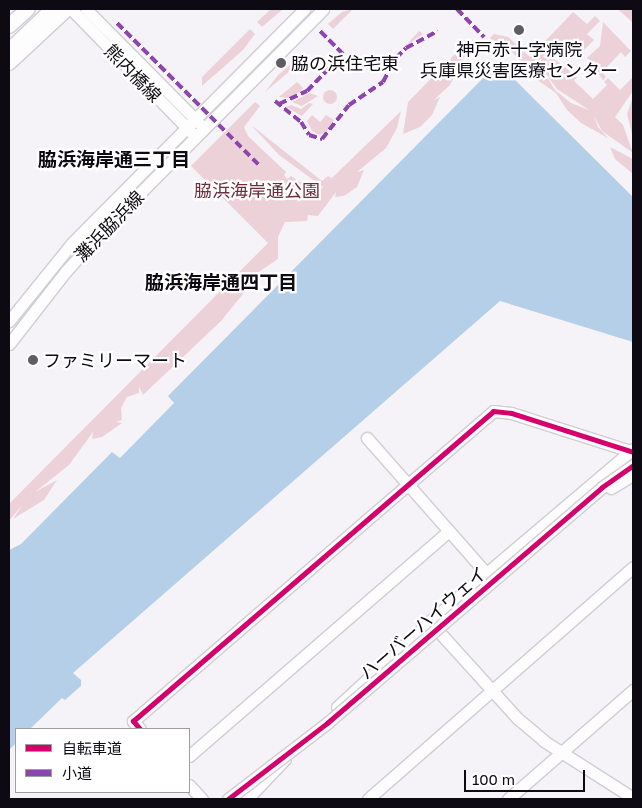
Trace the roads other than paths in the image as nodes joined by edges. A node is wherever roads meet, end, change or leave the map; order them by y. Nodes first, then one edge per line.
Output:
1 (28, 9) edge
2 (39, 9) edge
3 (54, 9) edge
4 (69, 9) edge
5 (86, 9) edge
6 (304, 9) edge
7 (323, 9) edge
8 (9, 26) edge
9 (9, 37) edge
10 (9, 52) edge
11 (9, 63) edge
12 (195, 119) junction
13 (186, 128) junction
14 (204, 128) junction
15 (196, 137) junction
16 (9, 321) edge
17 (9, 344) edge
18 (367, 438) dead end
19 (632, 451) edge
20 (633, 465) edge
21 (633, 475) edge
22 (407, 484) junction
23 (450, 532) junction
24 (633, 567) edge
25 (486, 573) junction
26 (429, 622) junction
27 (633, 690) edge
28 (493, 692) junction
29 (139, 728) edge
30 (562, 752) junction
31 (190, 755) edge
32 (190, 786) edge
33 (633, 798) edge
34 (202, 799) edge
35 (228, 799) edge
36 (236, 799) edge
37 (246, 799) edge
38 (368, 799) edge
39 (508, 799) edge

1 - 8 main road
2 - 9 highway
3 - 10 highway
4 - 11 main road
4 - 13 street, 熊内橋線
5 - 12 street, 熊内橋線
6 - 12 street, 灘浜脇浜線
7 - 14 street, 灘浜脇浜線
12 - 13 street, 灘浜脇浜線
12 - 14 street, 熊内橋線
13 - 15 street, 熊内橋線
13 - 16 street, 灘浜脇浜線
14 - 15 street, 灘浜脇浜線
15 - 17 street, 灘浜脇浜線
18 - 22 street
19 - 22 street
19 - 25 street
20 - 35 street, ハーバーハイウェイ, bridge
21 - 36 street, ハーバーハイウェイ, bridge
22 - 23 street
22 - 29 street
23 - 25 street
23 - 31 street
24 - 28 street
25 - 26 street
26 - 28 street
26 - 37 street
27 - 30 street
28 - 30 street
28 - 38 street
30 - 33 street
30 - 39 street
32 - 34 street

